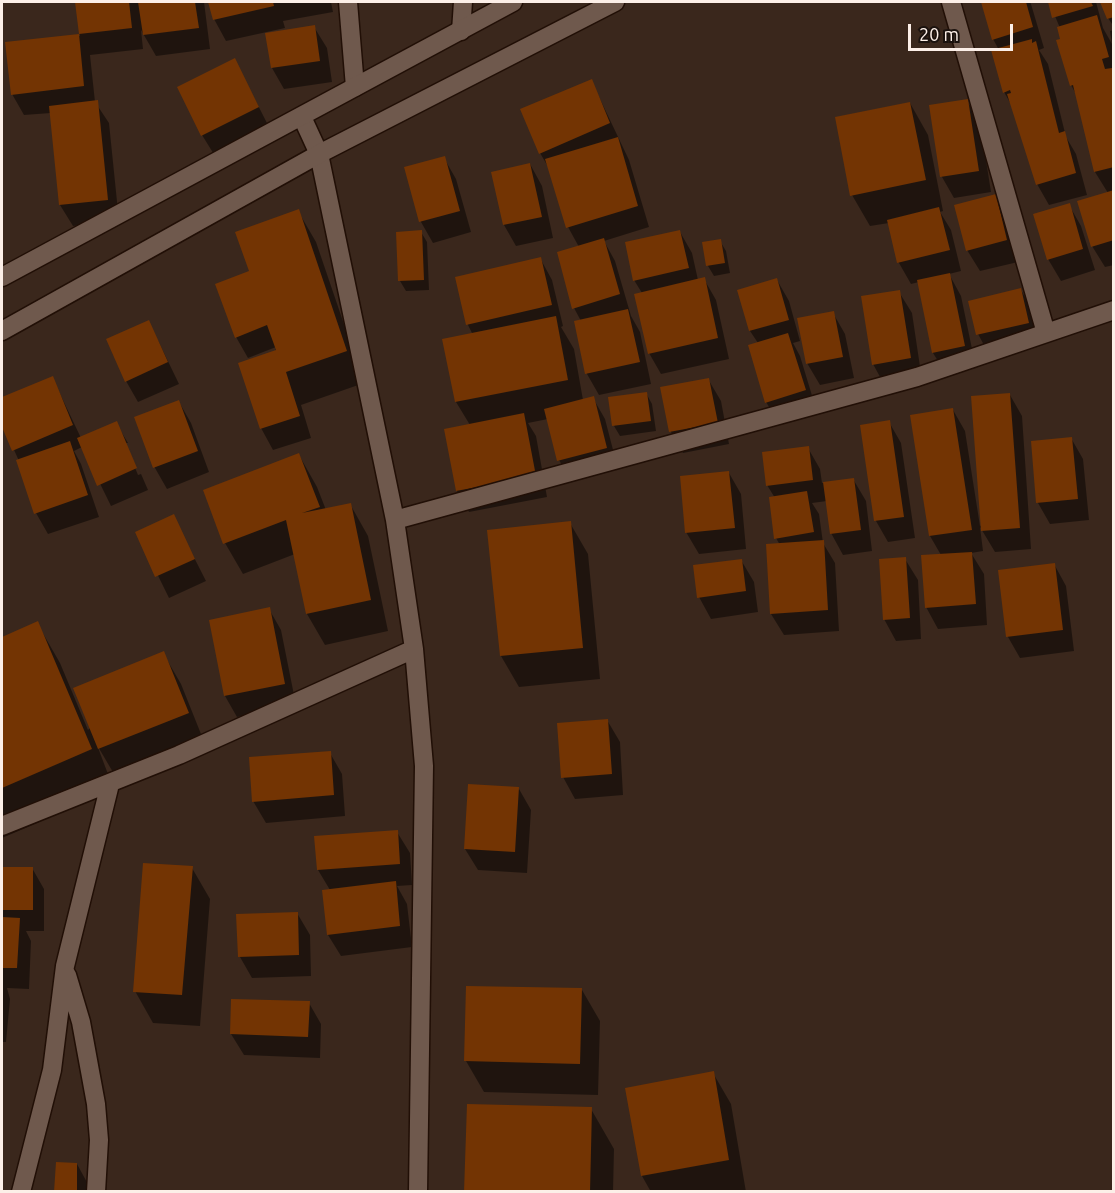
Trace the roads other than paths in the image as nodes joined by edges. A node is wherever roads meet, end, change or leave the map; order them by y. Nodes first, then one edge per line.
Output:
1 (348, 2) edge
2 (463, 2) edge
3 (513, 2) edge
4 (615, 2) edge
5 (951, 2) edge
6 (461, 31) junction
7 (355, 87) junction
8 (302, 117) junction
9 (319, 154) junction
10 (2, 277) edge
11 (1113, 310) edge
12 (2, 331) edge
13 (1046, 333) junction
14 (395, 520) junction
15 (414, 649) junction
16 (110, 784) junction
17 (2, 826) edge
18 (65, 966) junction
19 (21, 1191) edge
20 (96, 1191) edge
21 (418, 1191) edge

1 - 7 street
2 - 6 street
3 - 6 street
4 - 9 street
5 - 13 street
6 - 7 street
7 - 8 street
8 - 9 street
8 - 10 street
9 - 12 street
9 - 14 street
11 - 13 street
13 - 14 street
14 - 15 street
15 - 16 street
15 - 21 street
16 - 17 street
16 - 18 street
18 - 19 street
18 - 20 street

